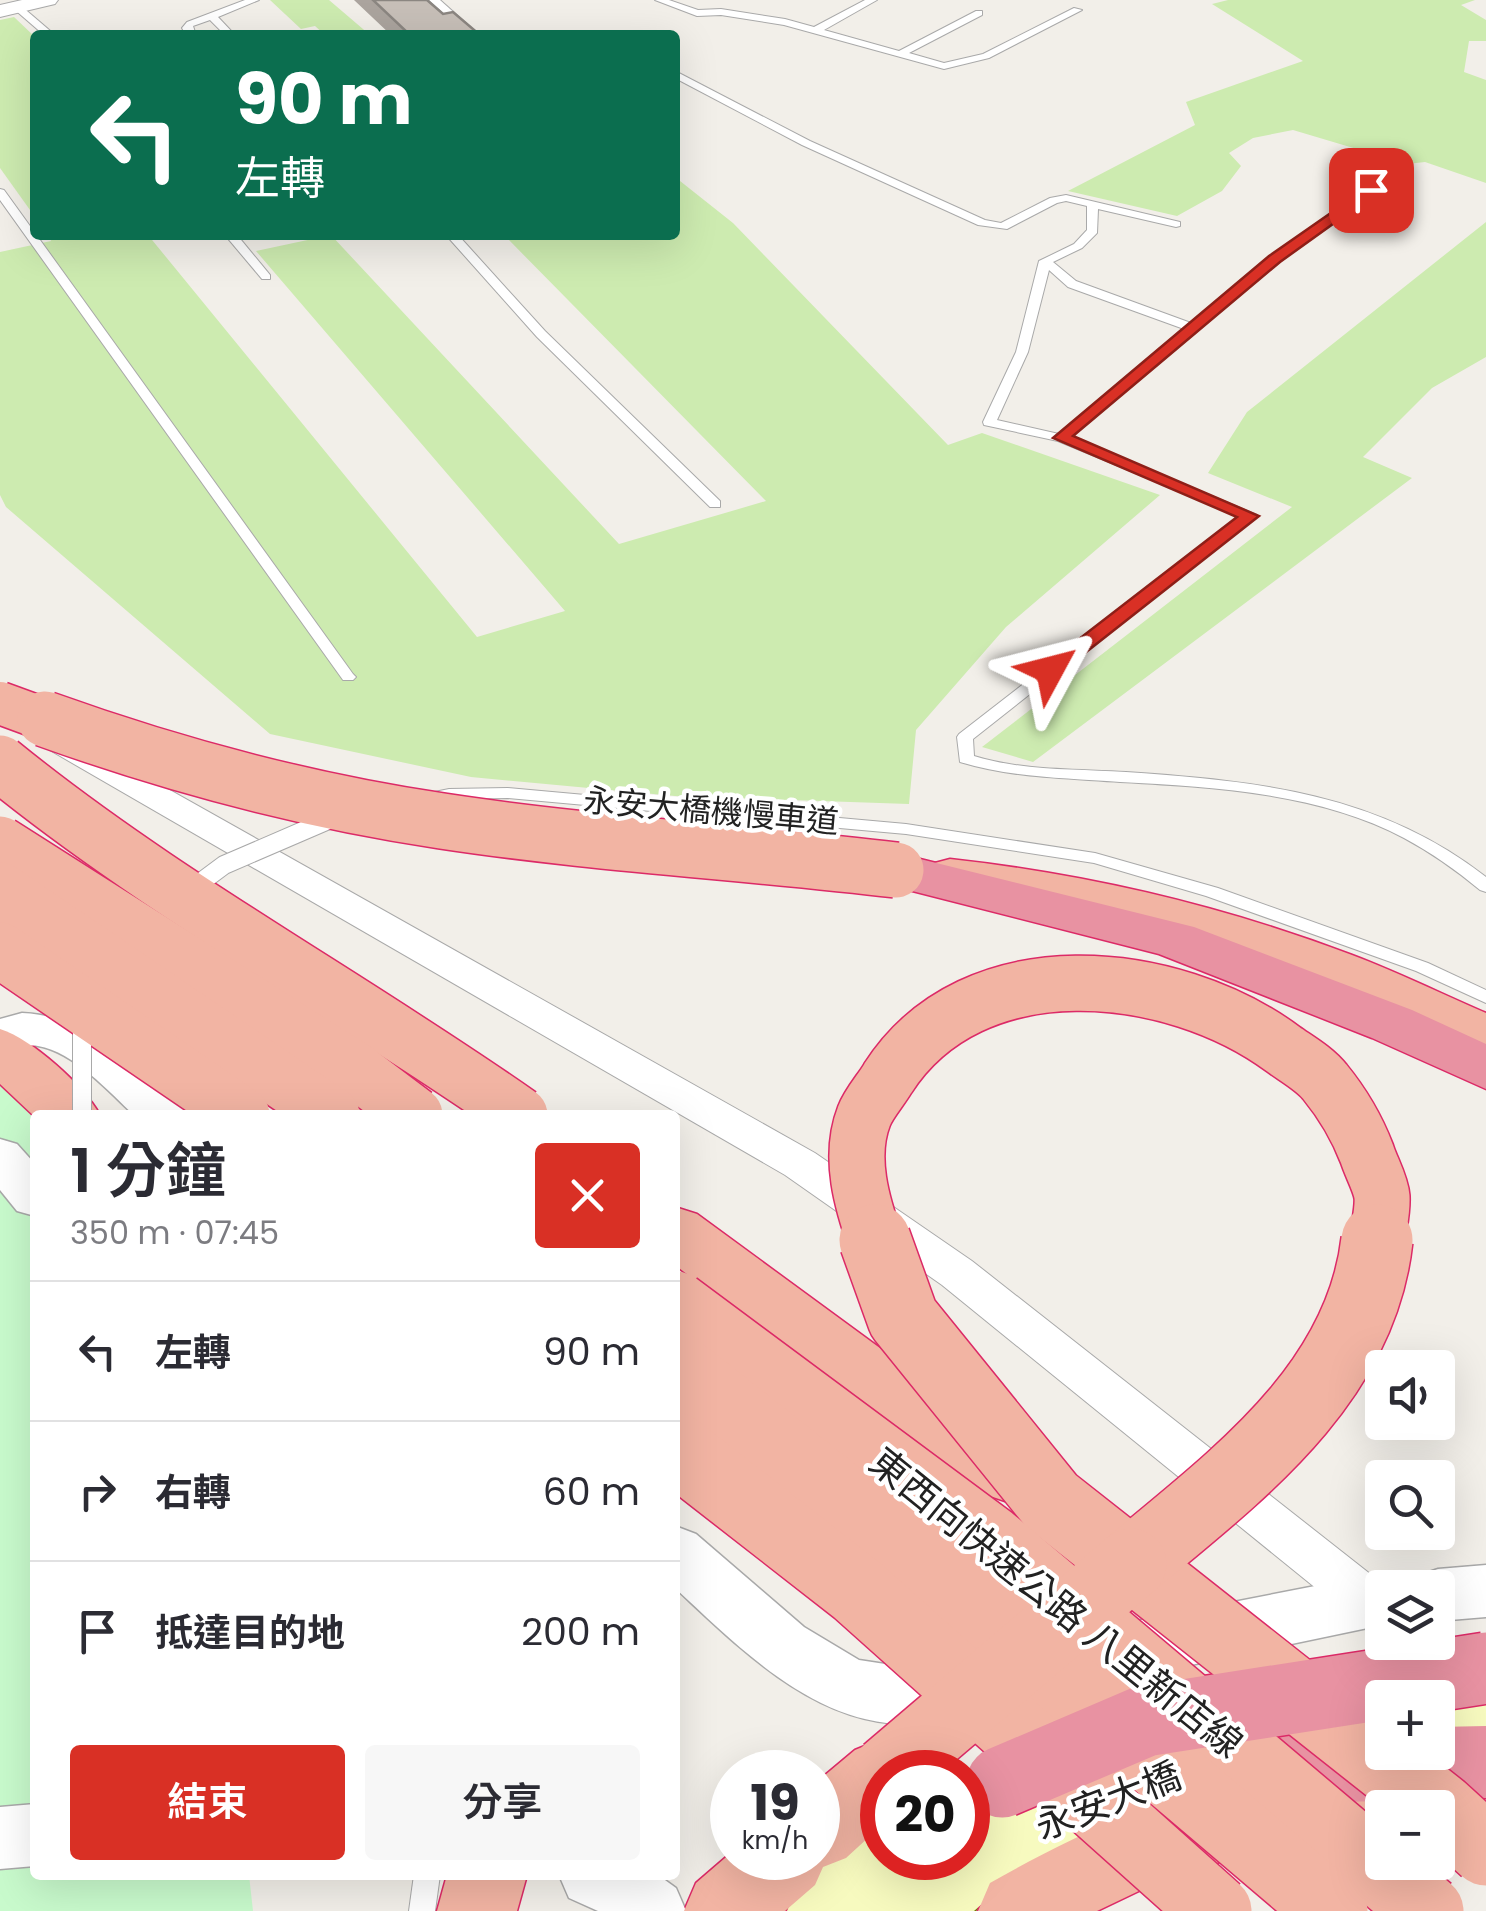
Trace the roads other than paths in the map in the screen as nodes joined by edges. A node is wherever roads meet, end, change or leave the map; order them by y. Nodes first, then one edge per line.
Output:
1 (48, 0) edge
2 (254, 0) edge
3 (434, 0) edge
4 (660, 0) edge
5 (740, 0) edge
6 (872, 0) edge
7 (9, 9) edge
8 (1077, 10) dead end
9 (721, 12) junction
10 (978, 14) dead end
11 (212, 16) junction
12 (42, 30) edge
13 (188, 30) edge
14 (225, 30) edge
15 (468, 30) edge
16 (816, 30) junction
17 (902, 53) junction
18 (680, 77) edge
19 (1371, 190) dead end
20 (2, 198) edge
21 (1092, 203) junction
22 (1176, 224) dead end
23 (30, 237) edge
24 (32, 240) edge
25 (235, 240) edge
26 (456, 240) edge
27 (1046, 261) junction
28 (266, 277) dead end
29 (1192, 328) junction
30 (1062, 438) junction
31 (715, 504) dead end
32 (348, 677) dead end
33 (0, 704) edge
34 (0, 762) edge
35 (0, 844) edge
36 (896, 870) junction
37 (1486, 886) edge
38 (0, 890) edge
39 (0, 950) edge
40 (1486, 997) edge
41 (1486, 1036) edge
42 (0, 1037) edge
43 (0, 1050) edge
44 (1486, 1068) edge
45 (65, 1110) edge
46 (82, 1110) edge
47 (159, 1110) edge
48 (235, 1110) edge
49 (325, 1110) edge
50 (409, 1110) edge
51 (513, 1110) edge
52 (0, 1157) edge
53 (30, 1191) edge
54 (680, 1235) edge
55 (680, 1312) edge
56 (680, 1370) edge
57 (680, 1452) edge
58 (1051, 1502) junction
59 (680, 1556) edge
60 (1486, 1591) edge
61 (1455, 1593) edge
62 (1365, 1594) edge
63 (1365, 1605) edge
64 (1443, 1660) edge
65 (1486, 1668) edge
66 (1486, 1695) edge
67 (1486, 1714) edge
68 (1455, 1718) edge
69 (1365, 1721) edge
70 (1365, 1737) edge
71 (912, 1750) edge
72 (1486, 1762) edge
73 (1183, 1770) junction
74 (990, 1792) edge
75 (990, 1793) edge
76 (860, 1795) edge
77 (1486, 1807) edge
78 (1455, 1808) edge
79 (1365, 1811) edge
80 (840, 1812) edge
81 (30, 1836) edge
82 (0, 1838) edge
83 (1486, 1839) edge
84 (1455, 1842) edge
85 (1486, 1850) edge
86 (1365, 1853) edge
87 (426, 1880) edge
88 (485, 1880) edge
89 (604, 1880) edge
90 (760, 1880) edge
91 (864, 1880) edge
92 (422, 1911) edge
93 (477, 1911) edge
94 (654, 1911) edge
95 (724, 1911) edge
96 (825, 1911) edge
97 (916, 1911) edge
98 (1018, 1911) edge
99 (1216, 1911) edge
100 (1237, 1911) edge
101 (1332, 1911) edge
102 (1428, 1911) edge

1 - 7 street
2 - 11 lane
3 - 15 lane
4 - 9 lane
5 - 9 lane
6 - 16 lane
7 - 12 lane
8 - 17 lane
9 - 16 lane
10 - 17 lane
11 - 13 lane
11 - 14 lane
16 - 17 lane
18 - 21 lane
19 - 29 lane
20 - 23 lane
21 - 22 lane
21 - 27 lane
24 - 32 lane
25 - 28 lane
26 - 31 lane
27 - 29 lane
27 - 30 lane
29 - 30 lane
30 - 37 lane
33 - 36 highway, bridge
33 - 62 street
34 - 51 highway, bridge
35 - 50 highway, bridge
36 - 41 highway
36 - 44 highway
38 - 49 highway, bridge
39 - 48 highway, bridge
40 - 46 lane, 永安大橋機慢車道, bridge
42 - 47 street
43 - 45 highway
52 - 53 street
54 - 58 highway
55 - 102 highway, 東西向快速公路 八里新店線, bridge
56 - 101 highway, 東西向快速公路 八里新店線, bridge
57 - 99 highway, bridge
58 - 71 highway, bridge
58 - 85 highway, bridge
59 - 63 street
60 - 61 street
64 - 66 street
65 - 74 highway, bridge
67 - 68 main road
69 - 75 main road, 永安大橋, bridge
70 - 73 main road, 永安大橋, bridge
72 - 73 highway, bridge
73 - 97 main road, 永安大橋, bridge
76 - 80 highway
77 - 78 highway
79 - 98 highway, bridge
81 - 82 street
83 - 84 street
86 - 100 street
87 - 92 lane
88 - 93 highway
89 - 94 street
90 - 95 highway
91 - 96 main road

